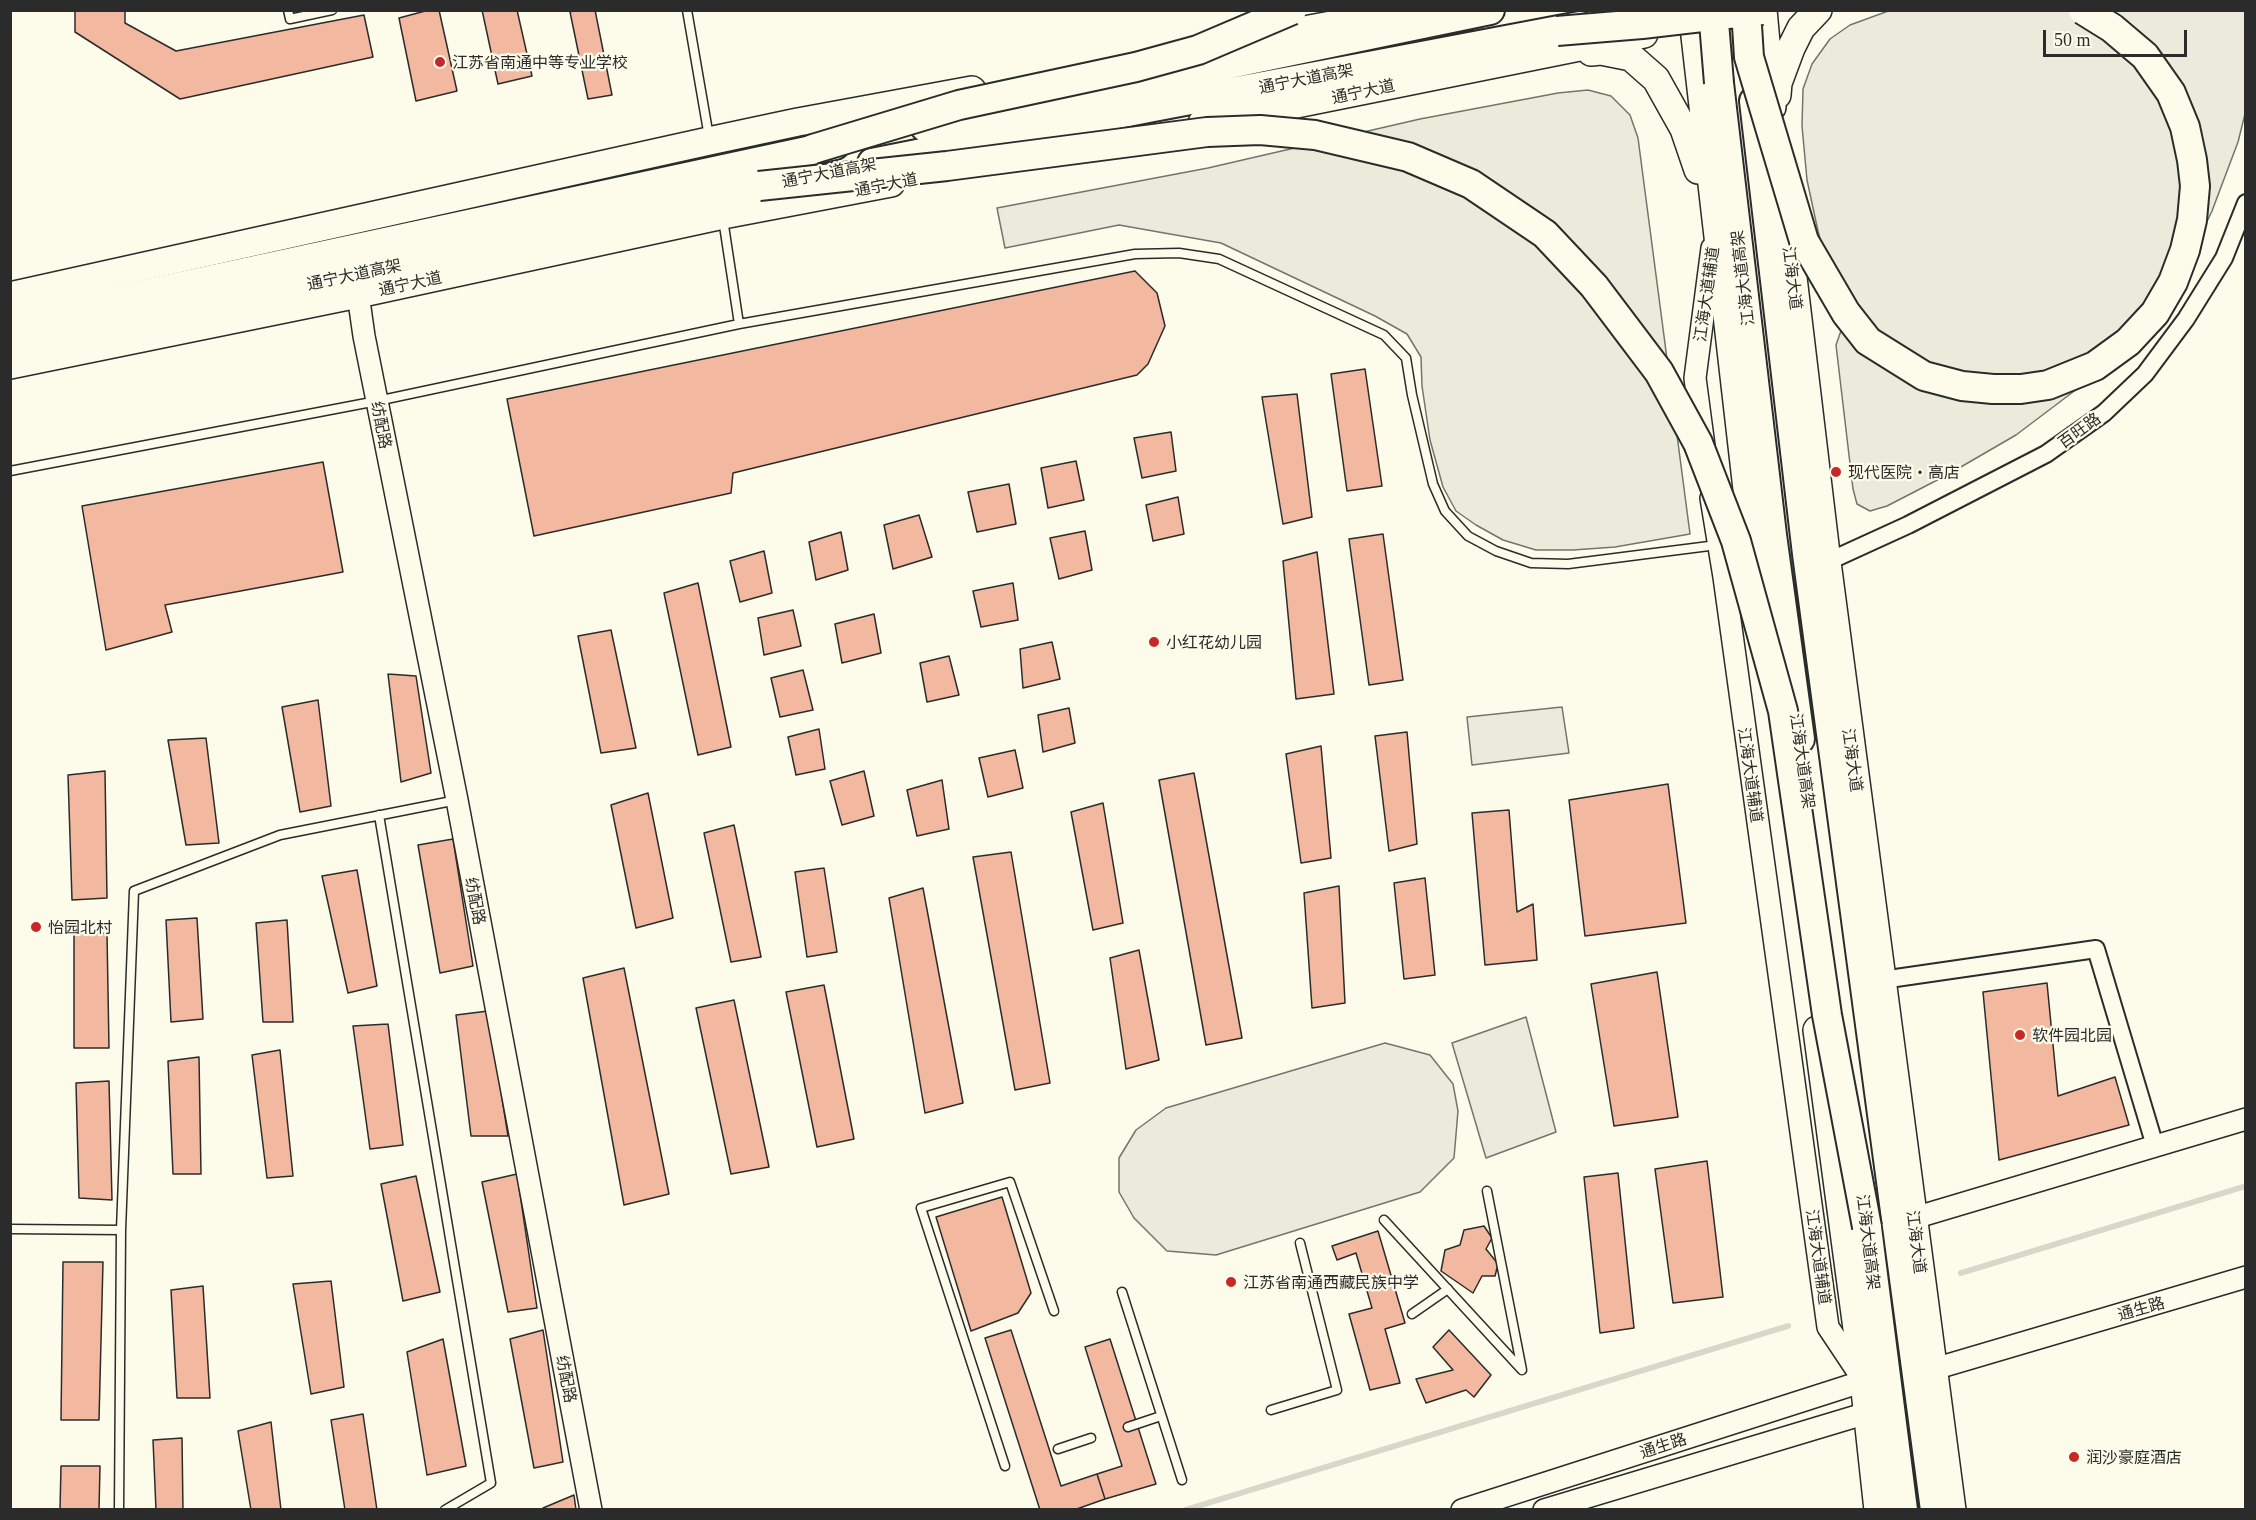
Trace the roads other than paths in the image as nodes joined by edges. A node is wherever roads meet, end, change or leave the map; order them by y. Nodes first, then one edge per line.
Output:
1 (288, 10) edge
2 (332, 10) edge
3 (687, 10) edge
4 (1254, 10) edge
5 (1292, 10) edge
6 (1413, 10) edge
7 (1490, 10) edge
8 (1650, 10) edge
9 (1818, 10) edge
10 (2084, 10) edge
11 (1758, 11) edge
12 (1699, 15) edge
13 (1258, 39) junction
14 (1551, 42) junction
15 (1749, 57) junction
16 (1773, 117) junction
17 (709, 141) junction
18 (813, 150) junction
19 (759, 186) junction
20 (2246, 203) edge
21 (723, 215) junction
22 (1716, 223) junction
23 (358, 294) junction
24 (10, 296) edge
25 (10, 323) edge
26 (740, 324) junction
27 (10, 348) edge
28 (10, 365) edge
29 (377, 401) junction
30 (10, 471) edge
31 (1717, 544) junction
32 (1827, 562) junction
33 (457, 800) junction
34 (379, 815) junction
35 (1882, 980) junction
36 (2246, 1119) edge
37 (2155, 1146) junction
38 (1487, 1191) dead end
39 (1914, 1218) junction
40 (1384, 1220) dead end
41 (1867, 1227) junction
42 (10, 1229) edge
43 (122, 1230) junction
44 (1300, 1243) dead end
45 (2246, 1277) edge
46 (1448, 1290) junction
47 (1122, 1292) dead end
48 (1054, 1311) dead end
49 (1412, 1314) dead end
50 (1934, 1369) junction
51 (1864, 1381) junction
52 (1271, 1410) dead end
53 (1867, 1413) junction
54 (1161, 1416) junction
55 (1128, 1426) dead end
56 (1091, 1438) dead end
57 (1058, 1449) dead end
58 (1005, 1466) dead end
59 (1182, 1480) dead end
60 (119, 1509) edge
61 (445, 1509) edge
62 (591, 1509) edge
63 (1462, 1509) edge
64 (1544, 1509) edge
65 (1878, 1509) edge
66 (1903, 1509) edge
67 (1935, 1509) edge
68 (1952, 1509) edge

1 - 2 lane
3 - 17 lane
4 - 13 street
5 - 18 highway, bridge
6 - 13 main road
7 - 18 highway, 通宁大道高架, bridge
8 - 14 highway, 通宁大道高架, bridge
9 - 16 main road
10 - 15 highway, bridge
11 - 12 main road, 通宁大道
11 - 14 highway, bridge
11 - 15 highway, 江海大道高架, bridge
11 - 16 main road, 江海大道
12 - 14 main road, 通宁大道
12 - 22 main road
12 - 41 highway, 江海大道高架, bridge
13 - 17 main road
14 - 19 highway, 通宁大道高架, bridge
14 - 21 main road, 通宁大道
14 - 22 main road
15 - 67 highway, 江海大道高架, bridge
16 - 32 main road, 江海大道
17 - 24 main road
18 - 25 highway, 通宁大道高架
19 - 27 highway, 通宁大道高架
19 - 41 highway, bridge
20 - 32 street, 百旺路
21 - 23 main road, 通宁大道
21 - 26 lane
22 - 31 street, 江海大道辅道
22 - 51 main road
23 - 28 main road, 通宁大道
23 - 29 street, 纺配路
26 - 29 lane
26 - 31 lane
29 - 30 lane
29 - 33 street, 纺配路
31 - 51 street, 江海大道辅道
32 - 35 main road, 江海大道
33 - 34 lane
33 - 62 street, 纺配路
34 - 43 lane
34 - 61 lane
35 - 37 street
35 - 39 main road, 江海大道
36 - 37 street
37 - 39 street
38 - 46 lane
39 - 50 main road, 江海大道
40 - 46 lane
41 - 66 highway, 江海大道高架
42 - 43 lane
43 - 60 lane
44 - 52 lane
45 - 50 street, 通生路
46 - 49 lane
47 - 54 lane
48 - 58 lane
50 - 68 main road, 江海大道
51 - 53 main road
51 - 63 street, 通生路
53 - 64 street, 通生路
53 - 65 main road
54 - 55 lane
54 - 59 lane
56 - 57 lane

